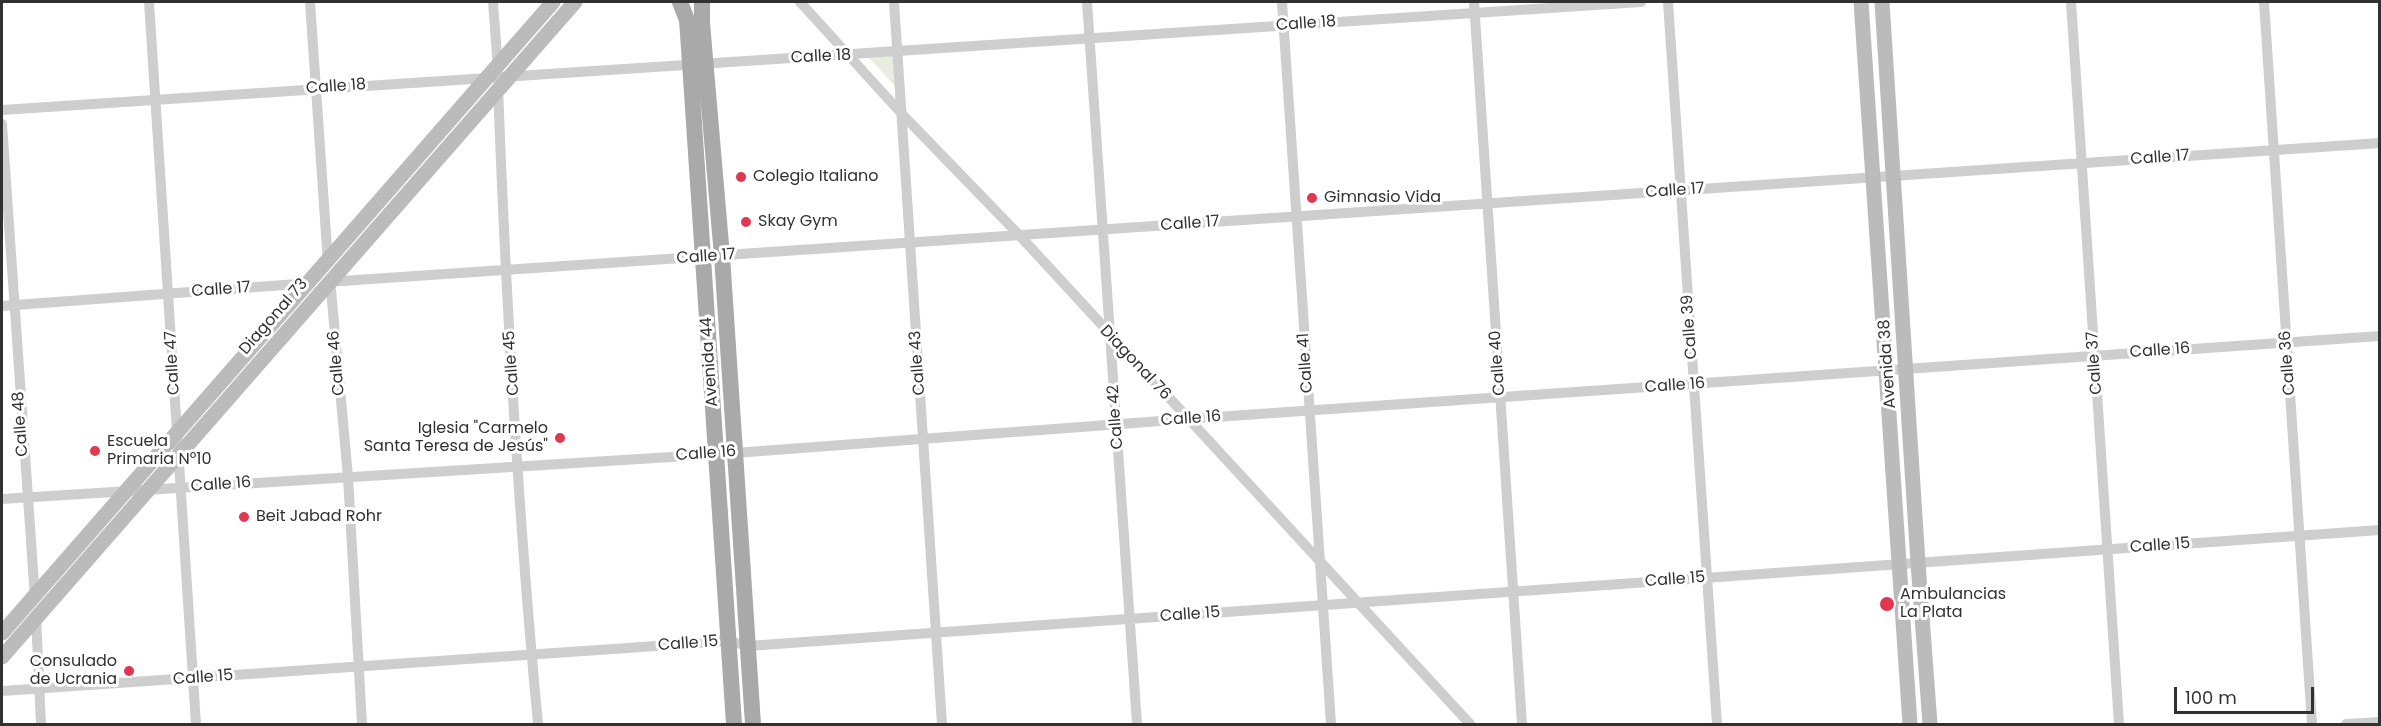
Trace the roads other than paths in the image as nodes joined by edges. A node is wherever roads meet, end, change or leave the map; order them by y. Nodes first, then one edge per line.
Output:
1 (149, 2) edge
2 (309, 2) edge
3 (494, 2) edge
4 (553, 2) edge
5 (574, 2) edge
6 (680, 2) edge
7 (702, 2) edge
8 (800, 2) edge
9 (894, 2) edge
10 (1088, 2) edge
11 (1282, 2) edge
12 (1641, 2) edge
13 (1668, 2) edge
14 (1861, 2) edge
15 (1882, 2) edge
16 (2071, 2) edge
17 (2264, 2) edge
18 (1474, 7) edge
19 (1283, 26) junction
20 (1090, 39) junction
21 (897, 52) junction
22 (850, 55) junction
23 (698, 63) junction
24 (498, 76) junction
25 (315, 88) junction
26 (156, 100) junction
27 (2, 110) edge
28 (901, 113) junction
29 (2, 124) edge
30 (2379, 142) edge
31 (2273, 150) junction
32 (2081, 163) junction
33 (1892, 176) junction
34 (1873, 177) junction
35 (1681, 190) junction
36 (1487, 204) junction
37 (1296, 217) junction
38 (1103, 230) junction
39 (1020, 236) junction
40 (910, 243) junction
41 (722, 256) junction
42 (328, 258) junction
43 (703, 258) junction
44 (506, 271) junction
45 (330, 282) junction
46 (305, 284) junction
47 (169, 294) junction
48 (14, 305) junction
49 (2, 306) edge
50 (2379, 336) edge
51 (1110, 337) junction
52 (2286, 342) junction
53 (2094, 356) junction
54 (1907, 369) junction
55 (1886, 371) junction
56 (1694, 384) junction
57 (1500, 398) junction
58 (1310, 412) junction
59 (1187, 419) junction
60 (1116, 426) junction
61 (176, 433) junction
62 (923, 439) junction
63 (735, 453) junction
64 (716, 454) junction
65 (177, 456) junction
66 (518, 466) junction
67 (348, 477) junction
68 (180, 487) junction
69 (148, 489) junction
70 (125, 492) junction
71 (26, 497) junction
72 (2, 499) edge
73 (2379, 530) edge
74 (2299, 536) junction
75 (2107, 549) junction
76 (1320, 561) junction
77 (1917, 563) junction
78 (1899, 564) junction
79 (1707, 578) junction
80 (1513, 592) junction
81 (34, 595) junction
82 (1357, 602) junction
83 (1323, 605) junction
84 (36, 617) junction
85 (1130, 619) junction
86 (2, 633) edge
87 (936, 633) junction
88 (729, 641) junction
89 (748, 646) junction
90 (531, 655) junction
91 (2, 657) edge
92 (360, 667) junction
93 (193, 679) junction
94 (39, 690) junction
95 (2, 691) edge
96 (2379, 722) edge
97 (41, 724) edge
98 (196, 724) edge
99 (362, 724) edge
100 (538, 724) edge
101 (735, 724) edge
102 (753, 724) edge
103 (942, 724) edge
104 (1137, 724) edge
105 (1331, 724) edge
106 (1470, 724) edge
107 (1522, 724) edge
108 (1717, 724) edge
109 (1910, 724) edge
110 (1930, 724) edge
111 (2119, 724) edge
112 (2312, 724) edge
113 (2346, 724) edge

1 - 26 street, Calle 47
2 - 25 street, Calle 46
3 - 24 street, Calle 45
4 - 24 main road, Diagonal 73
5 - 24 main road, Diagonal 73
6 - 23 main road, Avenida 44
7 - 23 main road, Avenida 44
8 - 22 street, Diagonal 76
9 - 21 street, Calle 43
10 - 20 street, Calle 42
11 - 19 street, Calle 41
12 - 18 street, Calle 18
13 - 35 street, Calle 39
14 - 34 main road, Avenida 38
15 - 33 main road, Avenida 38
16 - 32 street, Calle 37
17 - 31 street, Calle 36
18 - 19 street, Calle 18
18 - 36 street, Calle 40
19 - 20 street, Calle 18
19 - 37 street, Calle 41
20 - 21 street, Calle 18
20 - 38 street, Calle 42
21 - 22 street, Calle 18
21 - 28 street, Calle 43
22 - 23 street, Calle 18
22 - 28 street, Diagonal 76
23 - 24 street, Calle 18
23 - 41 main road, Avenida 44
23 - 43 main road, Avenida 44
24 - 25 street, Calle 18
24 - 42 main road, Diagonal 73
24 - 44 street, Calle 45
24 - 45 main road, Diagonal 73
25 - 26 street, Calle 18
25 - 42 street, Calle 46
26 - 27 street, Calle 18
26 - 47 street, Calle 47
28 - 39 street, Diagonal 76
28 - 40 street, Calle 43
29 - 48 street, Calle 48
30 - 31 street, Calle 17
31 - 32 street, Calle 17
31 - 52 street, Calle 36
32 - 33 street, Calle 17
32 - 53 street, Calle 37
33 - 34 street, Calle 17
33 - 54 main road, Avenida 38
34 - 35 street, Calle 17
34 - 55 main road, Avenida 38
35 - 36 street, Calle 17
35 - 56 street, Calle 39
36 - 37 street, Calle 17
36 - 57 street, Calle 40
37 - 38 street, Calle 17
37 - 58 street, Calle 41
38 - 39 street, Calle 17
38 - 51 street, Calle 42
39 - 40 street, Calle 17
39 - 51 street, Diagonal 76
40 - 41 street, Calle 17
40 - 62 street, Calle 43
41 - 43 street, Calle 17
41 - 63 main road, Avenida 44
42 - 45 street, Calle 46
42 - 46 main road, Diagonal 73
43 - 44 street, Calle 17
43 - 64 main road, Avenida 44
44 - 45 street, Calle 17
44 - 66 street, Calle 45
45 - 46 street, Calle 17
45 - 65 main road, Diagonal 73
45 - 67 street, Calle 46
46 - 47 street, Calle 17
46 - 61 main road, Diagonal 73
47 - 48 street, Calle 17
47 - 61 street, Calle 47
48 - 49 street, Calle 17
48 - 71 street, Calle 48
50 - 52 street, Calle 16
51 - 59 street, Diagonal 76
51 - 60 street, Calle 42
52 - 53 street, Calle 16
52 - 74 street, Calle 36
53 - 54 street, Calle 16
53 - 75 street, Calle 37
54 - 55 street, Calle 16
54 - 77 main road, Avenida 38
55 - 56 street, Calle 16
55 - 78 main road, Avenida 38
56 - 57 street, Calle 16
56 - 79 street, Calle 39
57 - 58 street, Calle 16
57 - 80 street, Calle 40
58 - 59 street, Calle 16
58 - 76 street, Calle 41
59 - 60 street, Calle 16
59 - 76 street, Diagonal 76
60 - 62 street, Calle 16
60 - 85 street, Calle 42
61 - 65 street, Calle 47
61 - 70 main road, Diagonal 73
62 - 63 street, Calle 16
62 - 87 street, Calle 43
63 - 64 street, Calle 16
63 - 89 main road, Avenida 44
64 - 66 street, Calle 16
64 - 88 main road, Avenida 44
65 - 68 street, Calle 47
65 - 69 main road, Diagonal 73
66 - 67 street, Calle 16
66 - 90 street, Calle 45
67 - 68 street, Calle 16
67 - 92 street, Calle 46
68 - 69 street, Calle 16
68 - 93 street, Calle 47
69 - 70 street, Calle 16
69 - 84 main road, Diagonal 73
70 - 71 street, Calle 16
70 - 81 main road, Diagonal 73
71 - 72 street, Calle 16
71 - 81 street, Calle 48
73 - 74 street, Calle 15
74 - 75 street, Calle 15
74 - 112 street, Calle 36
75 - 77 street, Calle 15
75 - 111 street, Calle 37
76 - 82 street, Diagonal 76
76 - 83 street, Calle 41
77 - 78 street, Calle 15
77 - 110 main road, Avenida 38
78 - 79 street, Calle 15
78 - 109 main road, Avenida 38
79 - 80 street, Calle 15
79 - 108 street, Calle 39
80 - 82 street, Calle 15
80 - 107 street, Calle 40
81 - 84 street, Calle 48
81 - 86 main road, Diagonal 73
82 - 83 street, Calle 15
82 - 106 street, Diagonal 76
83 - 85 street, Calle 15
83 - 105 street, Calle 41
84 - 91 main road, Diagonal 73
84 - 94 street, Calle 48
85 - 87 street, Calle 15
85 - 104 street, Calle 42
87 - 89 street, Calle 15
87 - 103 street, Calle 43
88 - 89 street, Calle 15
88 - 90 street, Calle 15
88 - 101 main road, Avenida 44
89 - 102 main road, Avenida 44
90 - 92 street, Calle 15
90 - 100 street, Calle 45
92 - 93 street, Calle 15
92 - 99 street, Calle 46
93 - 94 street, Calle 15
93 - 98 street, Calle 47
94 - 95 street, Calle 15
94 - 97 street, Calle 48
96 - 113 street

